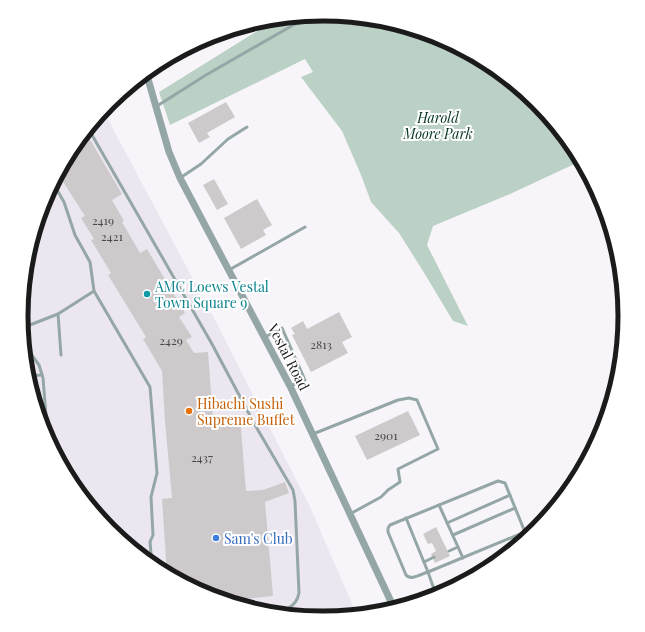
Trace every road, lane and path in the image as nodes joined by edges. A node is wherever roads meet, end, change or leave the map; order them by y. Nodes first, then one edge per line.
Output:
1 (303, 22) edge
2 (148, 79) edge
3 (155, 107) junction
4 (247, 127) dead end
5 (91, 133) edge
6 (180, 178) junction
7 (57, 189) edge
8 (305, 227) dead end
9 (229, 270) junction
10 (94, 291) junction
11 (58, 314) junction
12 (28, 326) edge
13 (265, 337) junction
14 (30, 353) edge
15 (61, 355) dead end
16 (32, 357) joint
17 (42, 375) junction
18 (33, 376) edge
19 (290, 386) junction
20 (46, 419) edge
21 (313, 434) junction
22 (510, 495) junction
23 (439, 505) junction
24 (515, 508) junction
25 (350, 514) junction
26 (406, 518) junction
27 (447, 523) junction
28 (525, 531) edge
29 (522, 533) edge
30 (453, 535) junction
31 (458, 547) junction
32 (449, 551) dead end
33 (151, 556) edge
34 (434, 558) dead end
35 (463, 558) junction
36 (424, 562) junction
37 (428, 572) junction
38 (434, 589) edge
39 (391, 603) edge
40 (288, 608) edge

1 - 3 lane
2 - 3 street, Vestal Road
3 - 6 street, Vestal Road
4 - 6 lane
5 - 40 lane
6 - 9 street, Vestal Road
7 - 10 lane
8 - 9 lane
9 - 13 street, Vestal Road
10 - 11 lane
10 - 33 lane
11 - 12 lane
11 - 15 lane
13 - 19 street, Vestal Road
13 - 19 lane
14 - 16 lane
16 - 17 lane
17 - 18 lane
17 - 20 lane
19 - 21 street, Vestal Road
21 - 25 street, Vestal Road
21 - 25 lane
22 - 23 lane
22 - 24 lane
22 - 27 lane
23 - 26 lane
23 - 27 lane
24 - 28 lane
24 - 30 lane
25 - 39 street, Vestal Road
26 - 36 lane
26 - 37 lane
27 - 30 lane
29 - 35 lane
30 - 31 lane
31 - 32 lane
31 - 35 lane
34 - 36 lane
35 - 37 lane
36 - 37 lane
37 - 38 lane

